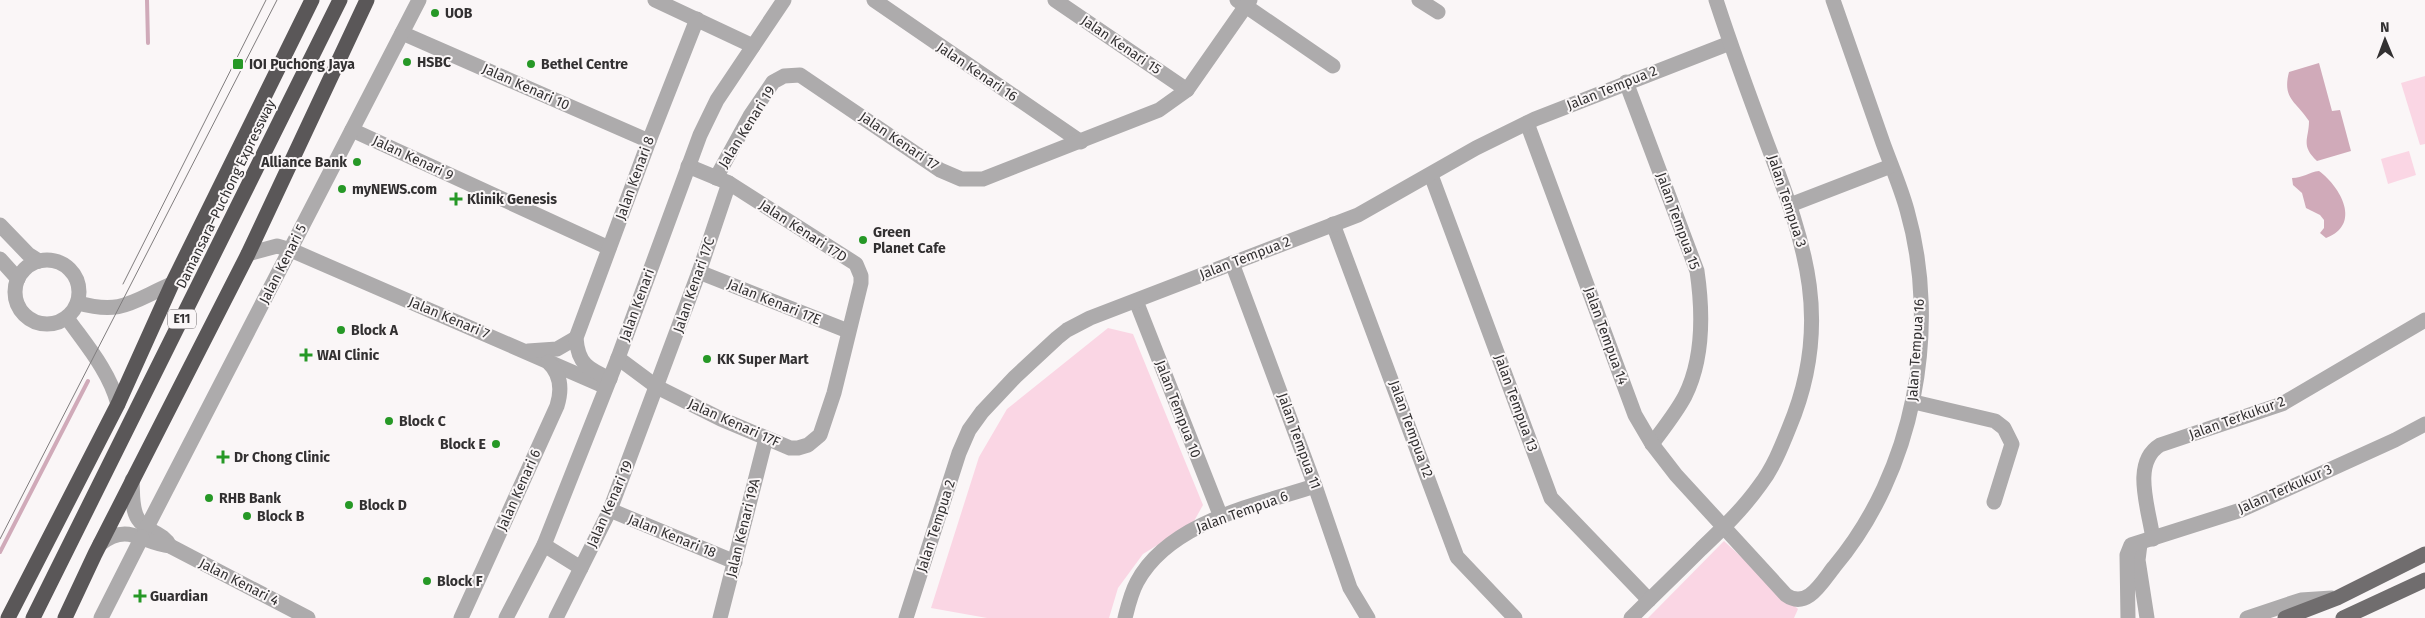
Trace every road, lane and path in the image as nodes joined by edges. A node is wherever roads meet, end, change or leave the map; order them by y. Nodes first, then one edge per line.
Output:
1 (312, 0) edge
2 (341, 0) edge
3 (419, 0) edge
4 (655, 0) edge
5 (784, 0) edge
6 (874, 0) edge
7 (1055, 0) edge
8 (1419, 0) edge
9 (1716, 0) edge
10 (1833, 0) edge
11 (1244, 2) edge
12 (366, 4) edge
13 (1438, 12) dead end
14 (697, 19) junction
15 (402, 33) junction
16 (1730, 43) junction
17 (752, 46) junction
18 (1333, 66) dead end
19 (809, 80) joint
20 (1626, 82) junction
21 (1187, 90) junction
22 (1527, 123) junction
23 (352, 130) junction
24 (649, 140) junction
25 (1081, 142) junction
26 (688, 166) junction
27 (1891, 166) junction
28 (1431, 175) junction
29 (722, 180) junction
30 (1790, 205) junction
31 (1333, 224) junction
32 (0, 225) edge
33 (610, 248) junction
34 (290, 250) junction
35 (248, 254) junction
36 (0, 258) edge
37 (39, 261) junction
38 (1232, 263) junction
39 (700, 272) junction
40 (18, 279) junction
41 (172, 284) junction
42 (1136, 301) junction
43 (78, 303) junction
44 (67, 318) junction
45 (2425, 320) edge
46 (848, 331) junction
47 (576, 338) junction
48 (525, 351) junction
49 (618, 358) junction
50 (548, 362) junction
51 (608, 383) junction
52 (657, 387) junction
53 (1914, 402) junction
54 (118, 404) junction
55 (2425, 424) edge
56 (766, 438) junction
57 (1652, 444) junction
58 (132, 480) junction
59 (1316, 486) junction
60 (1994, 502) dead end
61 (610, 510) junction
62 (1221, 517) junction
63 (1724, 527) junction
64 (145, 532) junction
65 (2146, 541) junction
66 (100, 544) junction
67 (544, 546) junction
68 (2425, 554) edge
69 (735, 562) junction
70 (581, 568) junction
71 (2425, 580) edge
72 (2337, 598) junction
73 (1649, 600) junction
74 (8, 618) edge
75 (33, 618) edge
76 (65, 618) edge
77 (101, 618) edge
78 (308, 618) edge
79 (461, 618) edge
80 (506, 618) edge
81 (556, 618) edge
82 (720, 618) edge
83 (907, 618) edge
84 (1125, 618) edge
85 (1368, 618) edge
86 (1515, 618) edge
87 (1630, 618) edge
88 (2128, 618) edge
89 (2147, 618) edge
90 (2247, 618) edge
91 (2285, 618) edge
92 (2343, 618) edge

1 - 41 highway, Damansara–Puchong Expressway / E11
2 - 75 highway, Damansara–Puchong Expressway / E11
3 - 15 street, Jalan Kenari 5
4 - 14 street
5 - 17 street, Jalan Kenari
6 - 25 street, Jalan Kenari 16
7 - 21 street, Jalan Kenari 15
8 - 13 street
9 - 16 street, Jalan Tempua 3
10 - 27 street, Jalan Tempua 16
11 - 18 street
11 - 21 street, Jalan Kenari 17
12 - 35 highway
14 - 17 street
14 - 24 street, Jalan Kenari 8
15 - 23 street, Jalan Kenari 5
15 - 24 street, Jalan Kenari 10
16 - 20 street, Jalan Tempua 2
16 - 30 street, Jalan Tempua 3
17 - 26 street, Jalan Kenari
19 - 25 street, Jalan Kenari 17
19 - 29 street, Jalan Kenari 19
20 - 22 street, Jalan Tempua 2
20 - 57 street, Jalan Tempua 15
21 - 25 street, Jalan Kenari 17
22 - 28 street, Jalan Tempua 2
22 - 57 street, Jalan Tempua 14
23 - 33 street, Jalan Kenari 9
23 - 34 street, Jalan Kenari 5
24 - 33 street, Jalan Kenari 8
26 - 29 street, Jalan Kenari 17D
26 - 49 street, Jalan Kenari
27 - 30 street
27 - 53 street, Jalan Tempua 16
28 - 31 street, Jalan Tempua 2
28 - 73 street, Jalan Tempua 13
29 - 39 street, Jalan Kenari 17C
29 - 46 street, Jalan Kenari 17D
30 - 63 street, Jalan Tempua 3
31 - 38 street, Jalan Tempua 2
31 - 86 street, Jalan Tempua 12
32 - 37 street
33 - 47 street, Jalan Kenari 8
34 - 35 street
34 - 48 street, Jalan Kenari 7
34 - 64 street, Jalan Kenari 5
35 - 58 highway
36 - 40 street
37 - 40 street
37 - 43 street
38 - 42 street, Jalan Tempua 2
38 - 59 street, Jalan Tempua 11
39 - 46 street, Jalan Kenari 17E
39 - 52 street, Jalan Kenari 17C
40 - 44 street
41 - 43 street
41 - 54 highway, Damansara–Puchong Expressway / E11
42 - 62 street, Jalan Tempua 10
42 - 83 street, Jalan Tempua 2
43 - 44 street
44 - 54 street
45 - 65 street, Jalan Terkukur 2
46 - 56 street, Jalan Kenari 17F
47 - 48 street
47 - 51 street
48 - 50 street, Jalan Kenari 7
49 - 51 street, Jalan Kenari
49 - 52 street, Jalan Kenari 17F
50 - 51 street, Jalan Kenari 7
50 - 79 street, Jalan Kenari 6
51 - 67 street, Jalan Kenari
52 - 56 street, Jalan Kenari 17F
52 - 61 street, Jalan Kenari 19
53 - 60 street
53 - 63 street, Jalan Tempua 16
54 - 74 highway, Damansara–Puchong Expressway / E11
55 - 65 street, Jalan Terkukur 3
56 - 69 street, Jalan Kenari 19A
57 - 63 street, Jalan Tempua 14
58 - 64 street
58 - 66 highway
59 - 62 street, Jalan Tempua 6
59 - 85 street, Jalan Tempua 11
61 - 69 street, Jalan Kenari 18
61 - 70 street, Jalan Kenari 19
62 - 84 street, Jalan Tempua 6
63 - 73 street, Jalan Tempua 3
64 - 66 street, Jalan Kenari 4
64 - 77 street, Jalan Kenari 5
64 - 78 street, Jalan Kenari 4
65 - 88 street
65 - 89 street, Jalan Terkukur 2
66 - 76 highway
67 - 70 street
67 - 80 street, Jalan Kenari
68 - 72 main road
69 - 82 street, Jalan Kenari 19A
70 - 81 street, Jalan Kenari 19
71 - 92 main road
72 - 90 street
72 - 91 main road
73 - 87 street, Jalan Tempua 3

